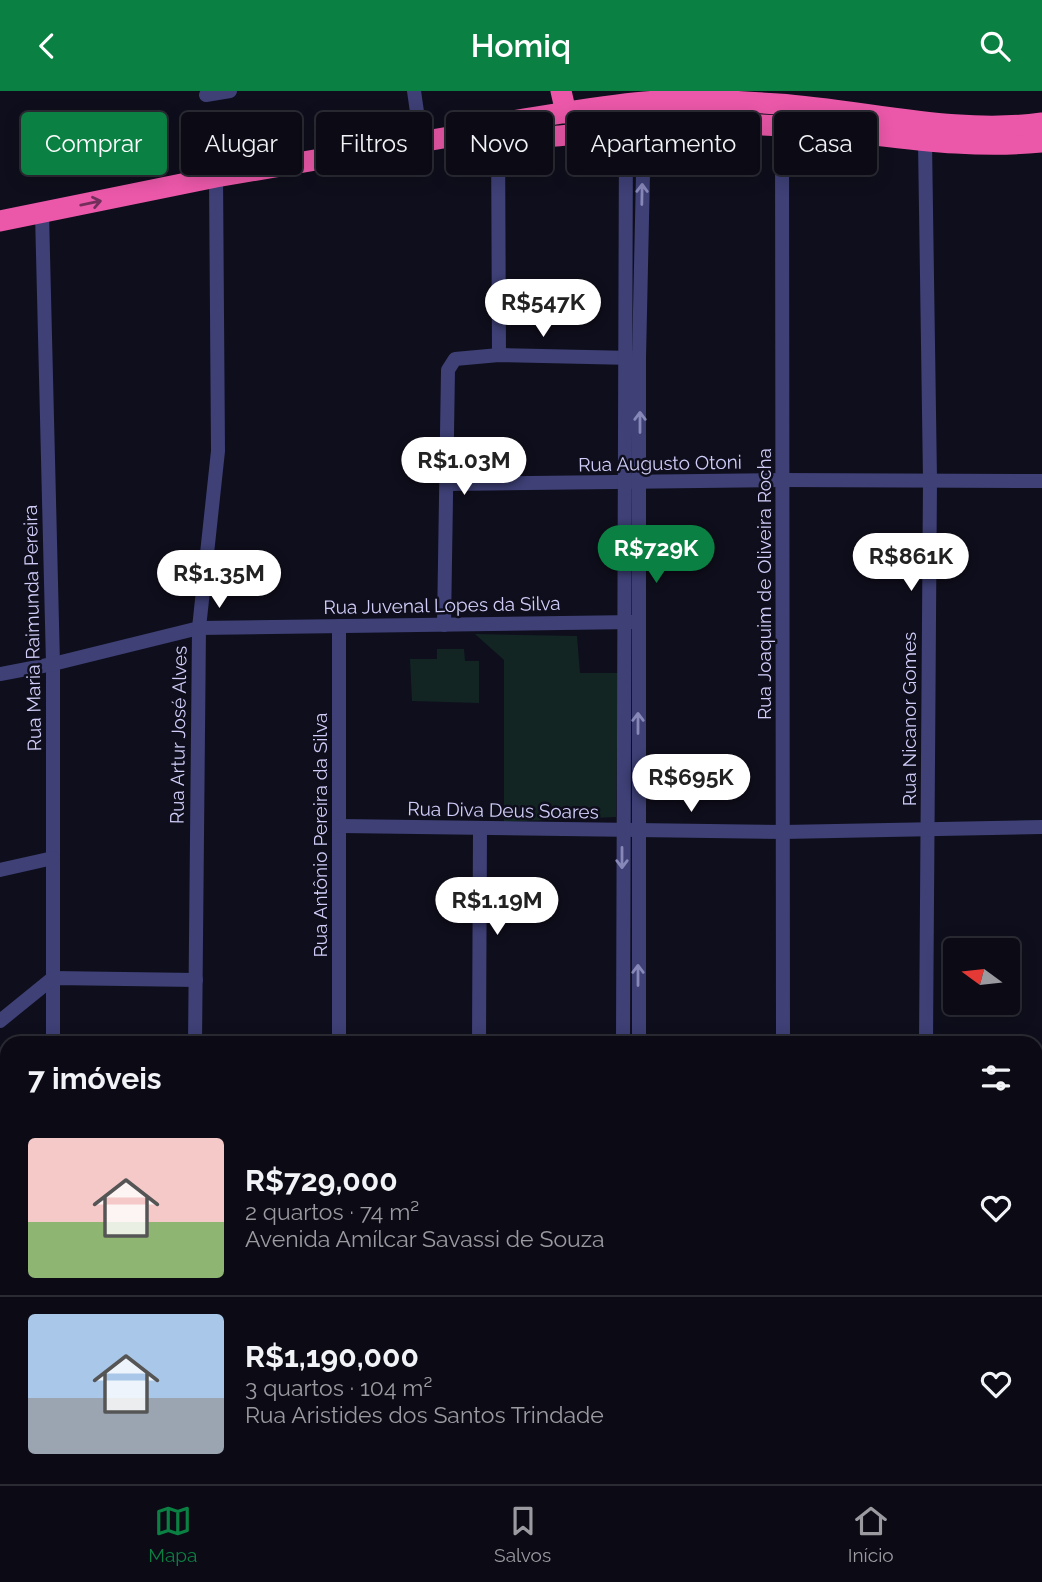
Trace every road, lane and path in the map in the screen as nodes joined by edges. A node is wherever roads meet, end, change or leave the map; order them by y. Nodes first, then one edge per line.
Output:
1 (230, 91) edge
2 (414, 91) edge
3 (561, 91) edge
4 (206, 95) dead end
5 (680, 96) edge
6 (417, 112) edge
7 (566, 113) junction
8 (553, 116) edge
9 (1042, 123) edge
10 (877, 137) edge
11 (925, 142) junction
12 (1042, 142) edge
13 (316, 161) edge
14 (495, 175) edge
15 (634, 175) edge
16 (782, 175) edge
17 (216, 177) junction
18 (42, 213) junction
19 (0, 221) edge
20 (499, 355) junction
21 (632, 358) junction
22 (930, 479) junction
23 (783, 480) junction
24 (1042, 481) edge
25 (640, 483) junction
26 (447, 484) junction
27 (623, 484) junction
28 (631, 623) junction
29 (444, 625) junction
30 (339, 626) junction
31 (199, 628) junction
32 (53, 664) junction
33 (0, 674) edge
34 (341, 826) junction
35 (1042, 827) edge
36 (480, 830) junction
37 (622, 830) junction
38 (638, 830) junction
39 (928, 831) junction
40 (783, 832) junction
41 (53, 858) junction
42 (0, 870) edge
43 (53, 978) junction
44 (196, 980) junction
45 (0, 1021) edge
46 (53, 1036) edge
47 (195, 1036) edge
48 (339, 1036) edge
49 (479, 1036) edge
50 (623, 1036) edge
51 (639, 1036) edge
52 (783, 1036) edge
53 (926, 1036) edge

1 - 4 street
2 - 6 street
3 - 7 highway
5 - 7 highway
5 - 9 highway
7 - 8 highway
10 - 11 highway
11 - 12 highway
11 - 22 street, Rua Nicanor Gomes
13 - 17 highway
14 - 20 street
15 - 21 street
16 - 23 street, Rua Joaquim de Oliveira Rocha
18 -> 17 highway
17 - 31 street, Rua Artur José Alves
18 - 19 highway
18 - 32 street, Rua Maria Raimunda Pereira
20 - 21 street
20 - 26 street
25 -> 21 street
21 - 27 street
22 - 23 street, Rua Augusto Otoni
22 - 24 street, Rua Augusto Otoni
22 - 39 street, Rua Nicanor Gomes
23 - 25 street, Rua Augusto Otoni
23 - 40 street, Rua Joaquim de Oliveira Rocha
25 - 27 street, Rua Augusto Otoni
25 - 28 street
26 - 27 street, Rua Augusto Otoni
26 - 29 street
27 - 28 street
28 - 29 street, Rua Juvenal Lopes da Silva
28 - 37 street
38 -> 28 street
29 - 30 street, Rua Juvenal Lopes da Silva
30 - 31 street, Rua Juvenal Lopes da Silva
30 - 34 street, Rua Antônio Pereira da Silva
31 - 32 street, Rua Juvenal Lopes da Silva
31 - 44 street, Rua Artur José Alves
32 - 33 street, Rua Juvenal Lopes da Silva
32 - 41 street, Rua Maria Raimunda Pereira
34 - 36 street, Rua Diva Deus Soares
34 - 48 street, Rua Antônio Pereira da Silva
35 - 39 street, Rua Diva Deus Soares
36 - 37 street, Rua Diva Deus Soares
36 - 49 street
37 - 38 street, Rua Diva Deus Soares
37 -> 50 street
38 - 40 street, Rua Diva Deus Soares
51 -> 38 street
39 - 40 street, Rua Diva Deus Soares
39 - 53 street, Rua Nicanor Gomes
40 - 52 street, Rua Joaquim de Oliveira Rocha
41 - 42 street
41 - 43 street, Rua Maria Raimunda Pereira
43 - 44 street
43 - 45 street
43 - 46 street, Rua Maria Raimunda Pereira
44 - 47 street, Rua Artur José Alves

